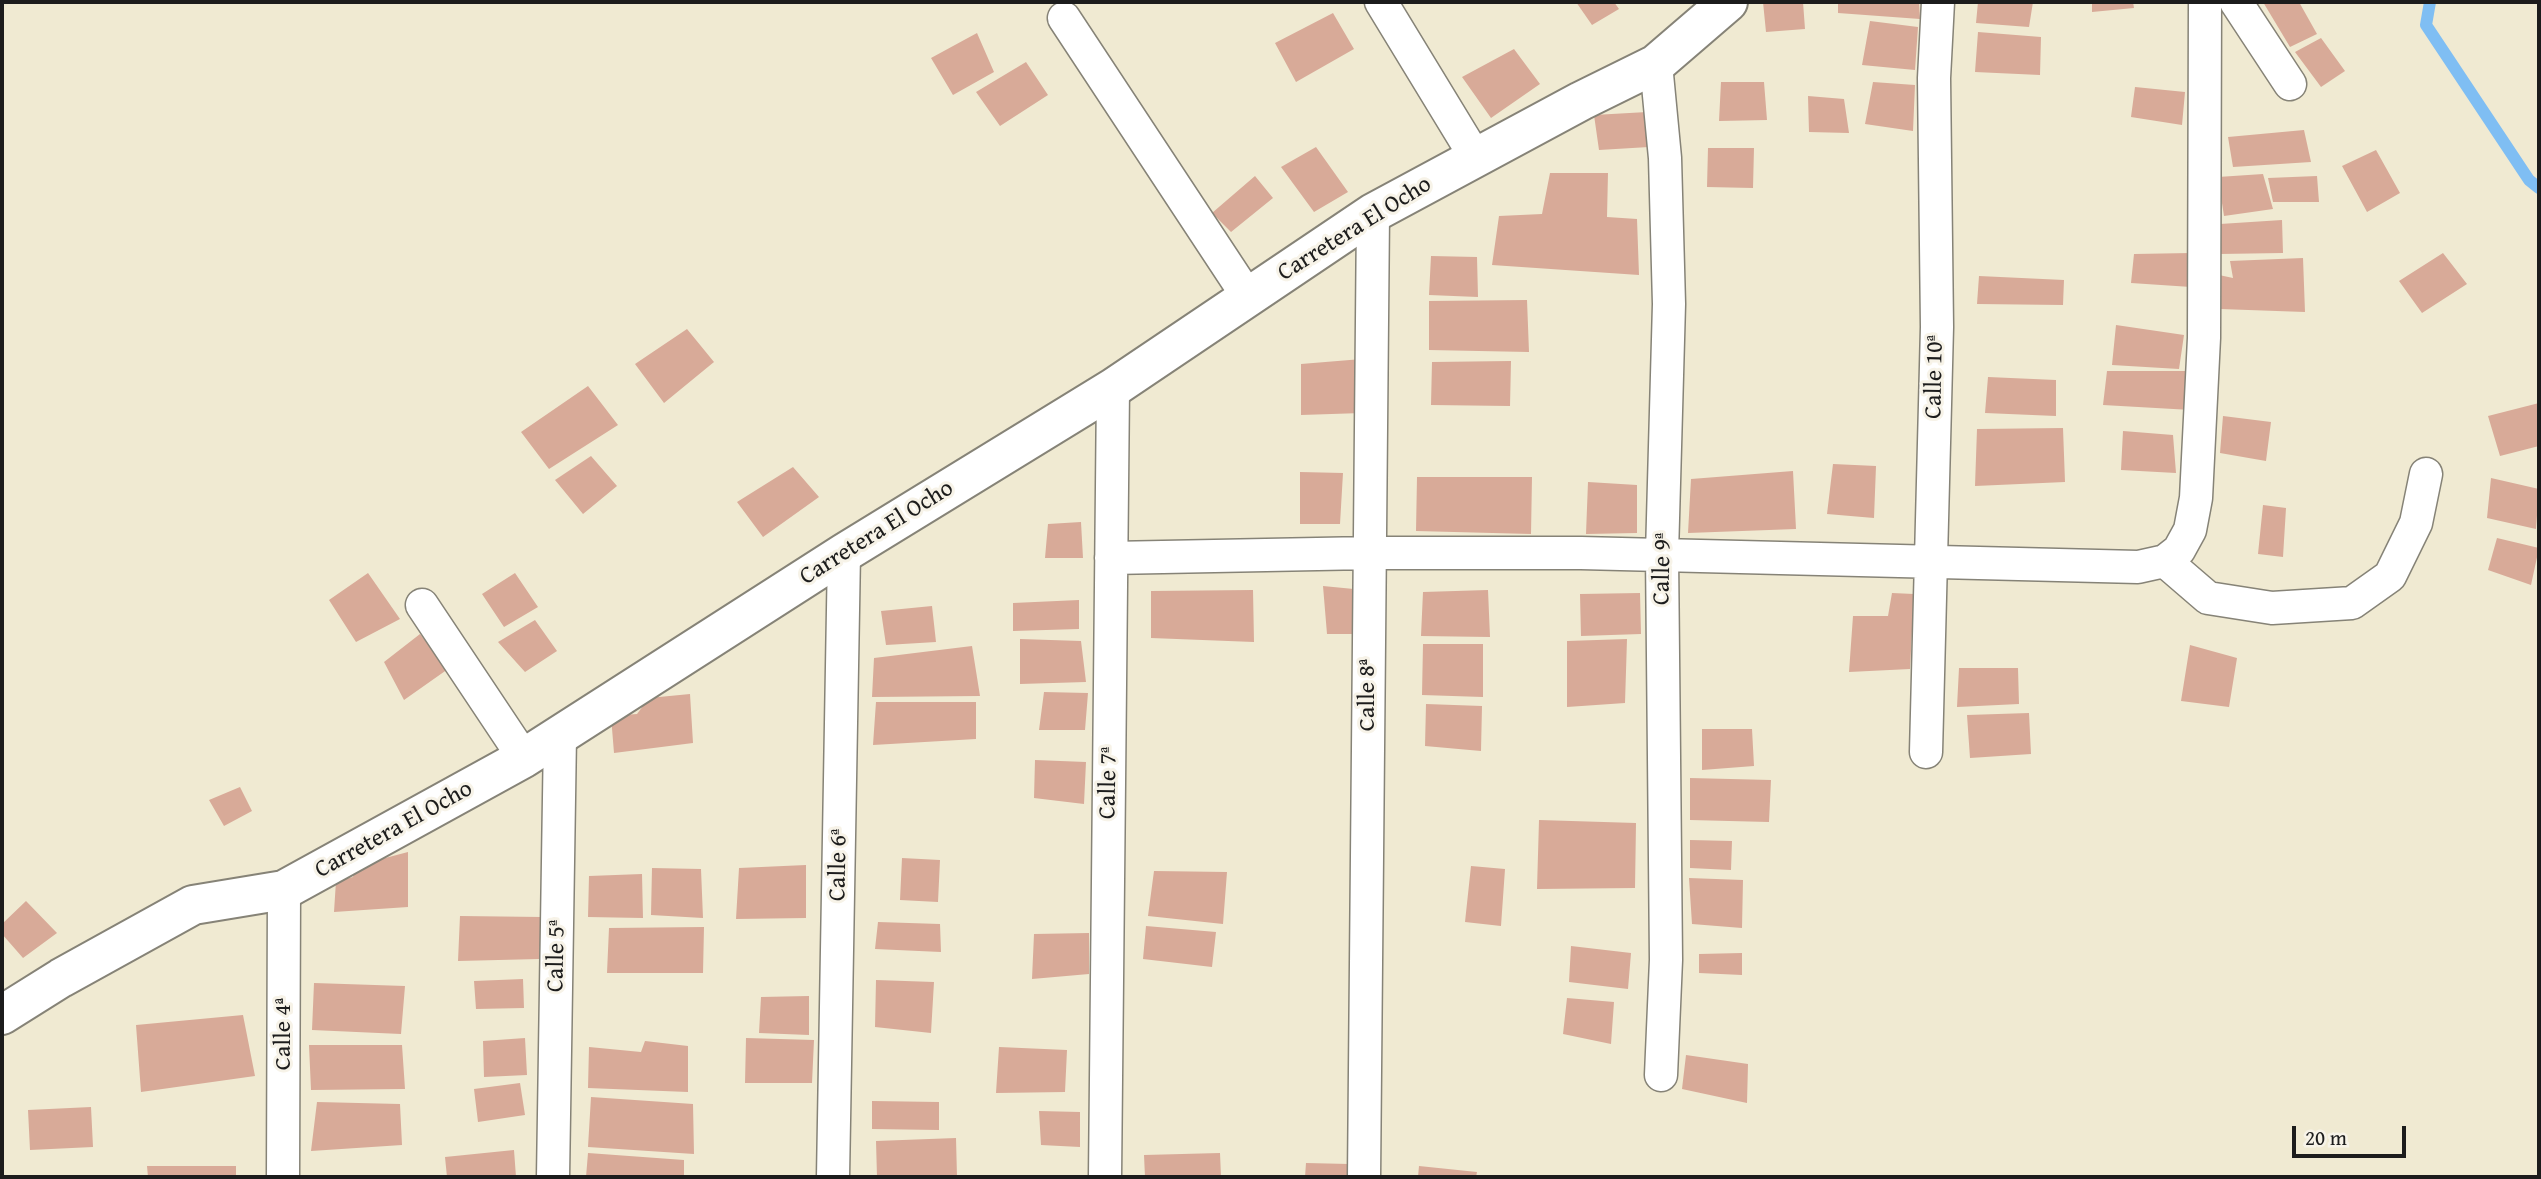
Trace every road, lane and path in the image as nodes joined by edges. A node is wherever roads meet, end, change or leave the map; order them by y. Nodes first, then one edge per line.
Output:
1 (1381, 2) edge
2 (1938, 2) edge
3 (2205, 2) edge
4 (2236, 2) edge
5 (1715, 6) edge
6 (1064, 18) dead end
7 (1656, 64) junction
8 (2290, 84) dead end
9 (1476, 158) junction
10 (1373, 213) junction
11 (1248, 297) junction
12 (1113, 388) junction
13 (2426, 474) dead end
14 (844, 552) junction
15 (1370, 553) junction
16 (1662, 554) junction
17 (1111, 558) junction
18 (1930, 561) junction
19 (2165, 561) junction
20 (422, 605) dead end
21 (560, 735) junction
22 (1926, 752) dead end
23 (524, 758) junction
24 (284, 890) junction
25 (2, 1015) edge
26 (1661, 1075) dead end
27 (284, 1177) edge
28 (553, 1177) edge
29 (833, 1177) edge
30 (1105, 1177) edge
31 (1364, 1177) edge

1 - 9 street
2 - 18 street, Calle 10ª
3 - 19 street
4 - 8 street
5 - 7 street, Carretera El Ocho
6 - 11 street
7 - 9 street, Carretera El Ocho
7 - 16 street, Calle 9ª
9 - 10 street, Carretera El Ocho
10 - 11 street, Carretera El Ocho
10 - 15 street, Calle 8ª
11 - 12 street, Carretera El Ocho
12 - 14 street, Carretera El Ocho
12 - 17 street, Calle 7ª
13 - 19 street
14 - 21 street, Carretera El Ocho
14 - 29 street, Calle 6ª
15 - 16 street
15 - 17 street
15 - 31 street, Calle 8ª
16 - 18 street
16 - 26 street, Calle 9ª
17 - 30 street, Calle 7ª
18 - 19 street
18 - 22 street, Calle 10ª
20 - 23 street
21 - 23 street, Carretera El Ocho
21 - 28 street, Calle 5ª
23 - 24 street, Carretera El Ocho
24 - 25 street, Carretera El Ocho
24 - 27 street, Calle 4ª

